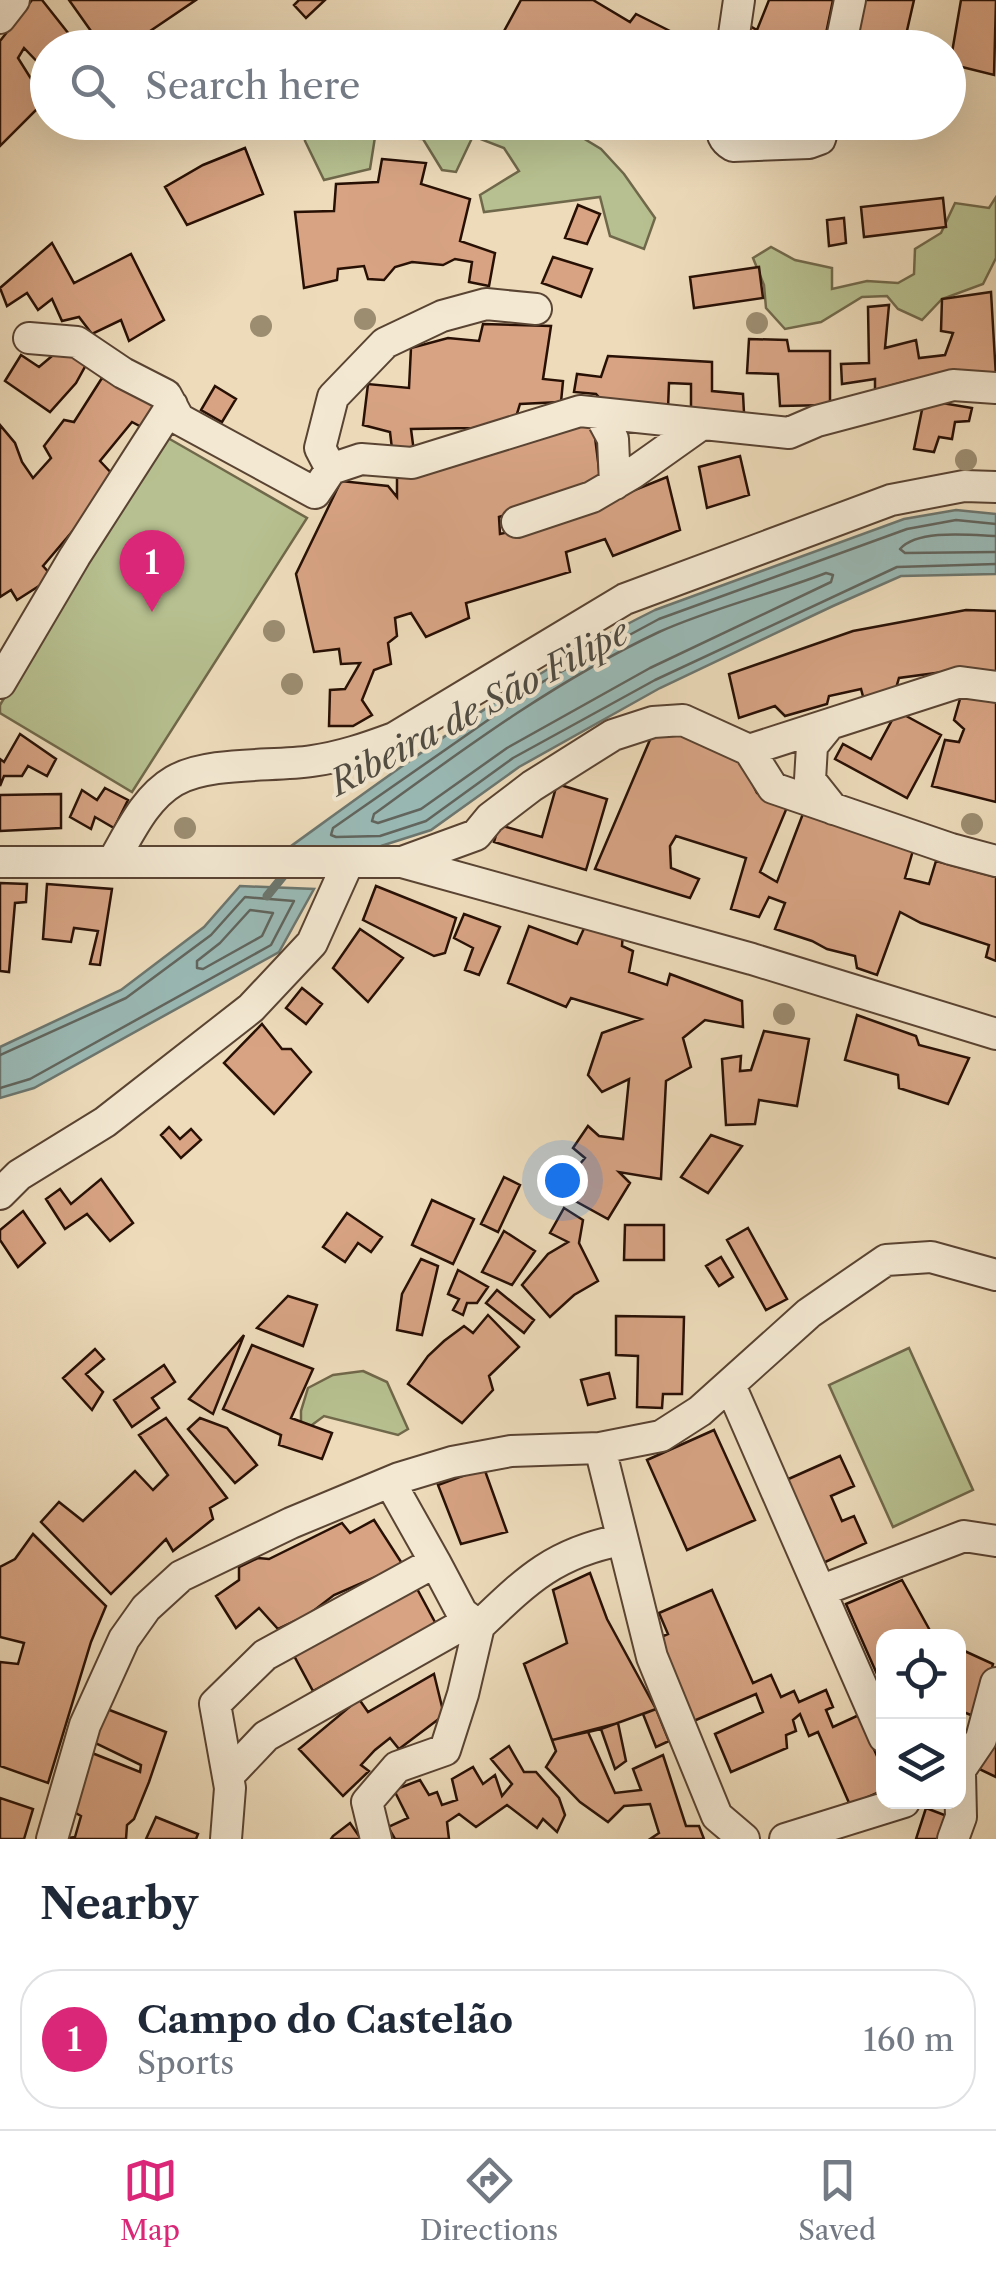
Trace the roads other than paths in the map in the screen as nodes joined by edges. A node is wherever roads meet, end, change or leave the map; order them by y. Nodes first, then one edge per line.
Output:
1 (14, 0) edge
2 (739, 0) edge
3 (850, 0) edge
4 (0, 18) edge
5 (735, 30) edge
6 (844, 30) edge
7 (724, 140) edge
8 (816, 140) edge
9 (536, 310) dead end
10 (28, 338) dead end
11 (996, 388) edge
12 (176, 412) junction
13 (599, 413) junction
14 (702, 424) junction
15 (331, 469) junction
16 (615, 484) junction
17 (996, 487) edge
18 (517, 522) dead end
19 (0, 683) edge
20 (996, 686) edge
21 (829, 725) junction
22 (749, 750) junction
23 (833, 809) junction
24 (114, 860) junction
25 (996, 861) edge
26 (0, 862) edge
27 (396, 862) junction
28 (348, 864) junction
29 (324, 915) junction
30 (996, 1034) edge
31 (0, 1194) edge
32 (996, 1275) edge
33 (730, 1385) junction
34 (600, 1448) junction
35 (390, 1482) junction
36 (621, 1540) junction
37 (996, 1541) edge
38 (435, 1562) junction
39 (820, 1590) junction
40 (475, 1623) junction
41 (996, 1682) edge
42 (876, 1719) edge
43 (966, 1761) edge
44 (228, 1776) junction
45 (881, 1809) edge
46 (961, 1809) edge
47 (52, 1839) edge
48 (226, 1839) edge
49 (376, 1839) edge
50 (744, 1839) edge
51 (785, 1839) edge
52 (953, 1839) edge

1 - 4 street
2 - 5 street
3 - 6 street
7 - 8 street
9 - 15 street
10 - 12 street
11 - 14 street
12 - 15 street
12 - 19 street
13 - 14 street
13 - 15 street
13 - 16 street
14 - 16 street
16 - 18 street
17 - 24 street
20 - 21 street
21 - 22 street
21 - 23 street
22 - 23 street
22 - 27 street
23 - 25 street
24 - 26 street
24 - 28 street
27 - 28 street
27 - 29 street
27 - 30 street
28 - 29 street
29 - 31 street
32 - 33 street
33 - 34 street
33 - 39 street
34 - 35 street
34 - 36 street
35 - 38 street
35 - 47 street
36 - 40 street
36 - 50 street
37 - 39 street
38 - 40 street
38 - 44 street
39 - 42 street
40 - 44 street
40 - 49 street
41 - 43 street
44 - 48 street
45 - 51 street
46 - 52 street

